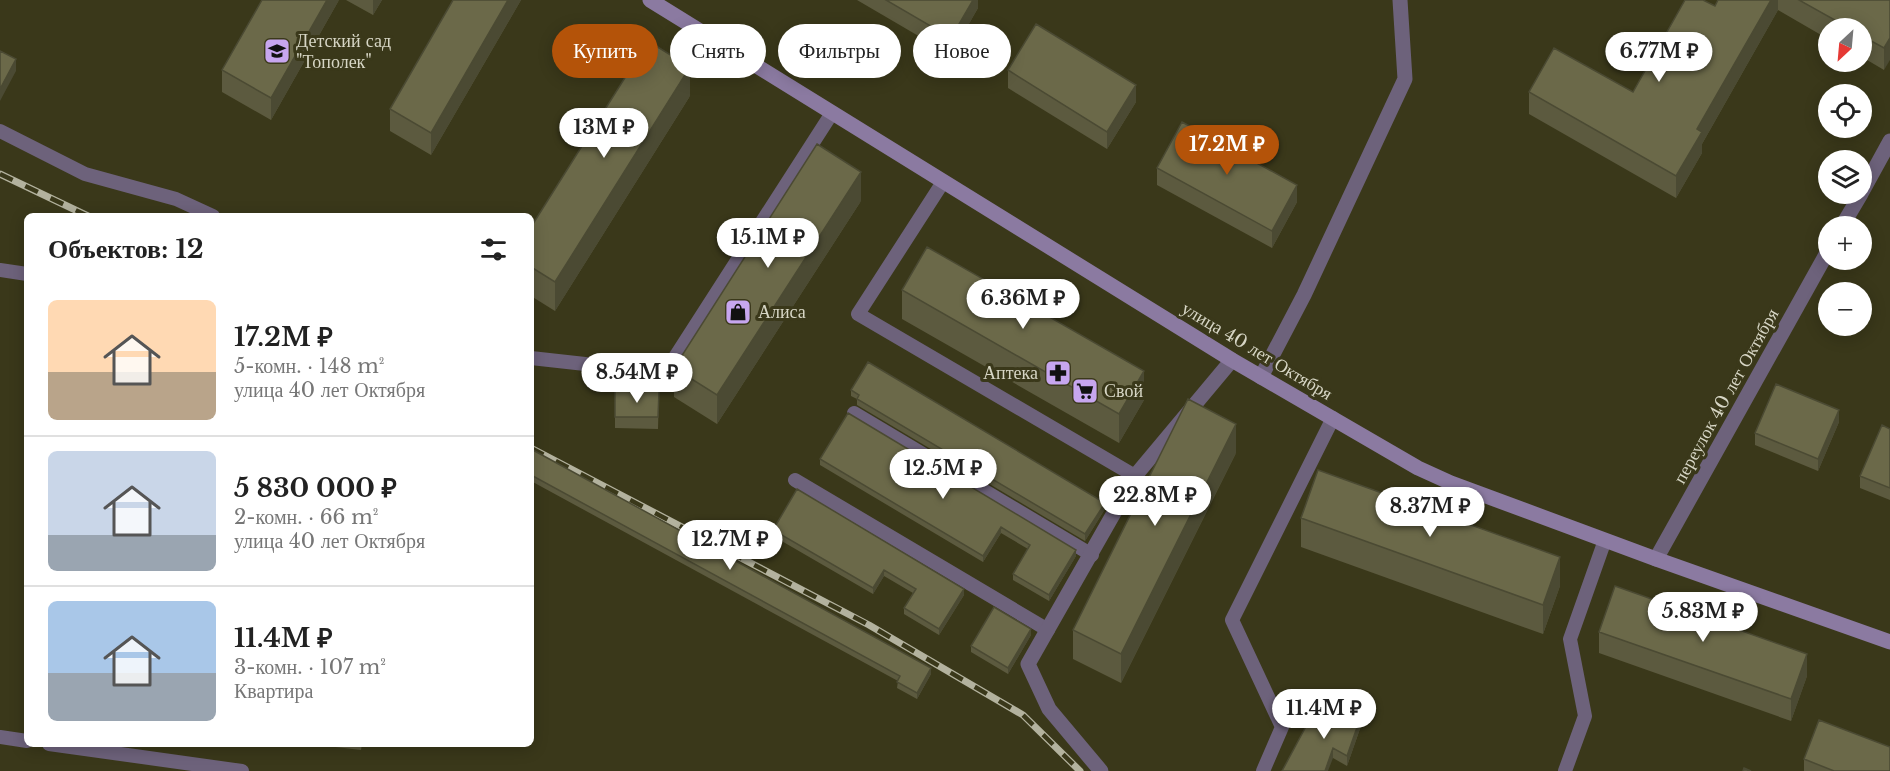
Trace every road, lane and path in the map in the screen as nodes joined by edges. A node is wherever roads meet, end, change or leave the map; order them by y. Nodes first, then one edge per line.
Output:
1 (650, 0) edge
2 (1400, 0) edge
3 (831, 113) junction
4 (0, 131) edge
5 (1890, 141) edge
6 (1872, 173) edge
7 (943, 182) junction
8 (206, 213) edge
9 (1818, 269) edge
10 (0, 270) edge
11 (24, 274) edge
12 (534, 358) edge
13 (1232, 360) junction
14 (1262, 377) junction
15 (854, 413) dead end
16 (1332, 418) junction
17 (1135, 476) junction
18 (795, 480) dead end
19 (1605, 540) junction
20 (1092, 555) junction
21 (1656, 559) junction
22 (1048, 630) junction
23 (1890, 642) edge
24 (0, 737) edge
25 (24, 741) edge
26 (70, 747) edge
27 (242, 771) edge
28 (1101, 771) edge
29 (1263, 771) edge
30 (1565, 771) edge

1 - 3 main road, улица 40 лет Октября
2 - 14 street
3 - 7 main road, улица 40 лет Октября
3 - 12 lane
4 - 8 lane
5 - 6 street
7 - 13 main road, улица 40 лет Октября
7 - 17 lane
9 - 21 street, переулок 40 лет Октября
10 - 11 lane
13 - 14 main road, улица 40 лет Октября
13 - 17 street
14 - 16 main road, улица 40 лет Октября
15 - 20 lane
16 - 19 main road, улица 40 лет Октября
16 - 29 lane
17 - 20 street
18 - 22 lane
19 - 21 main road, улица 40 лет Октября
19 - 30 lane
20 - 22 street
21 - 23 main road, улица 40 лет Октября
22 - 28 street
24 - 25 lane
26 - 27 lane

